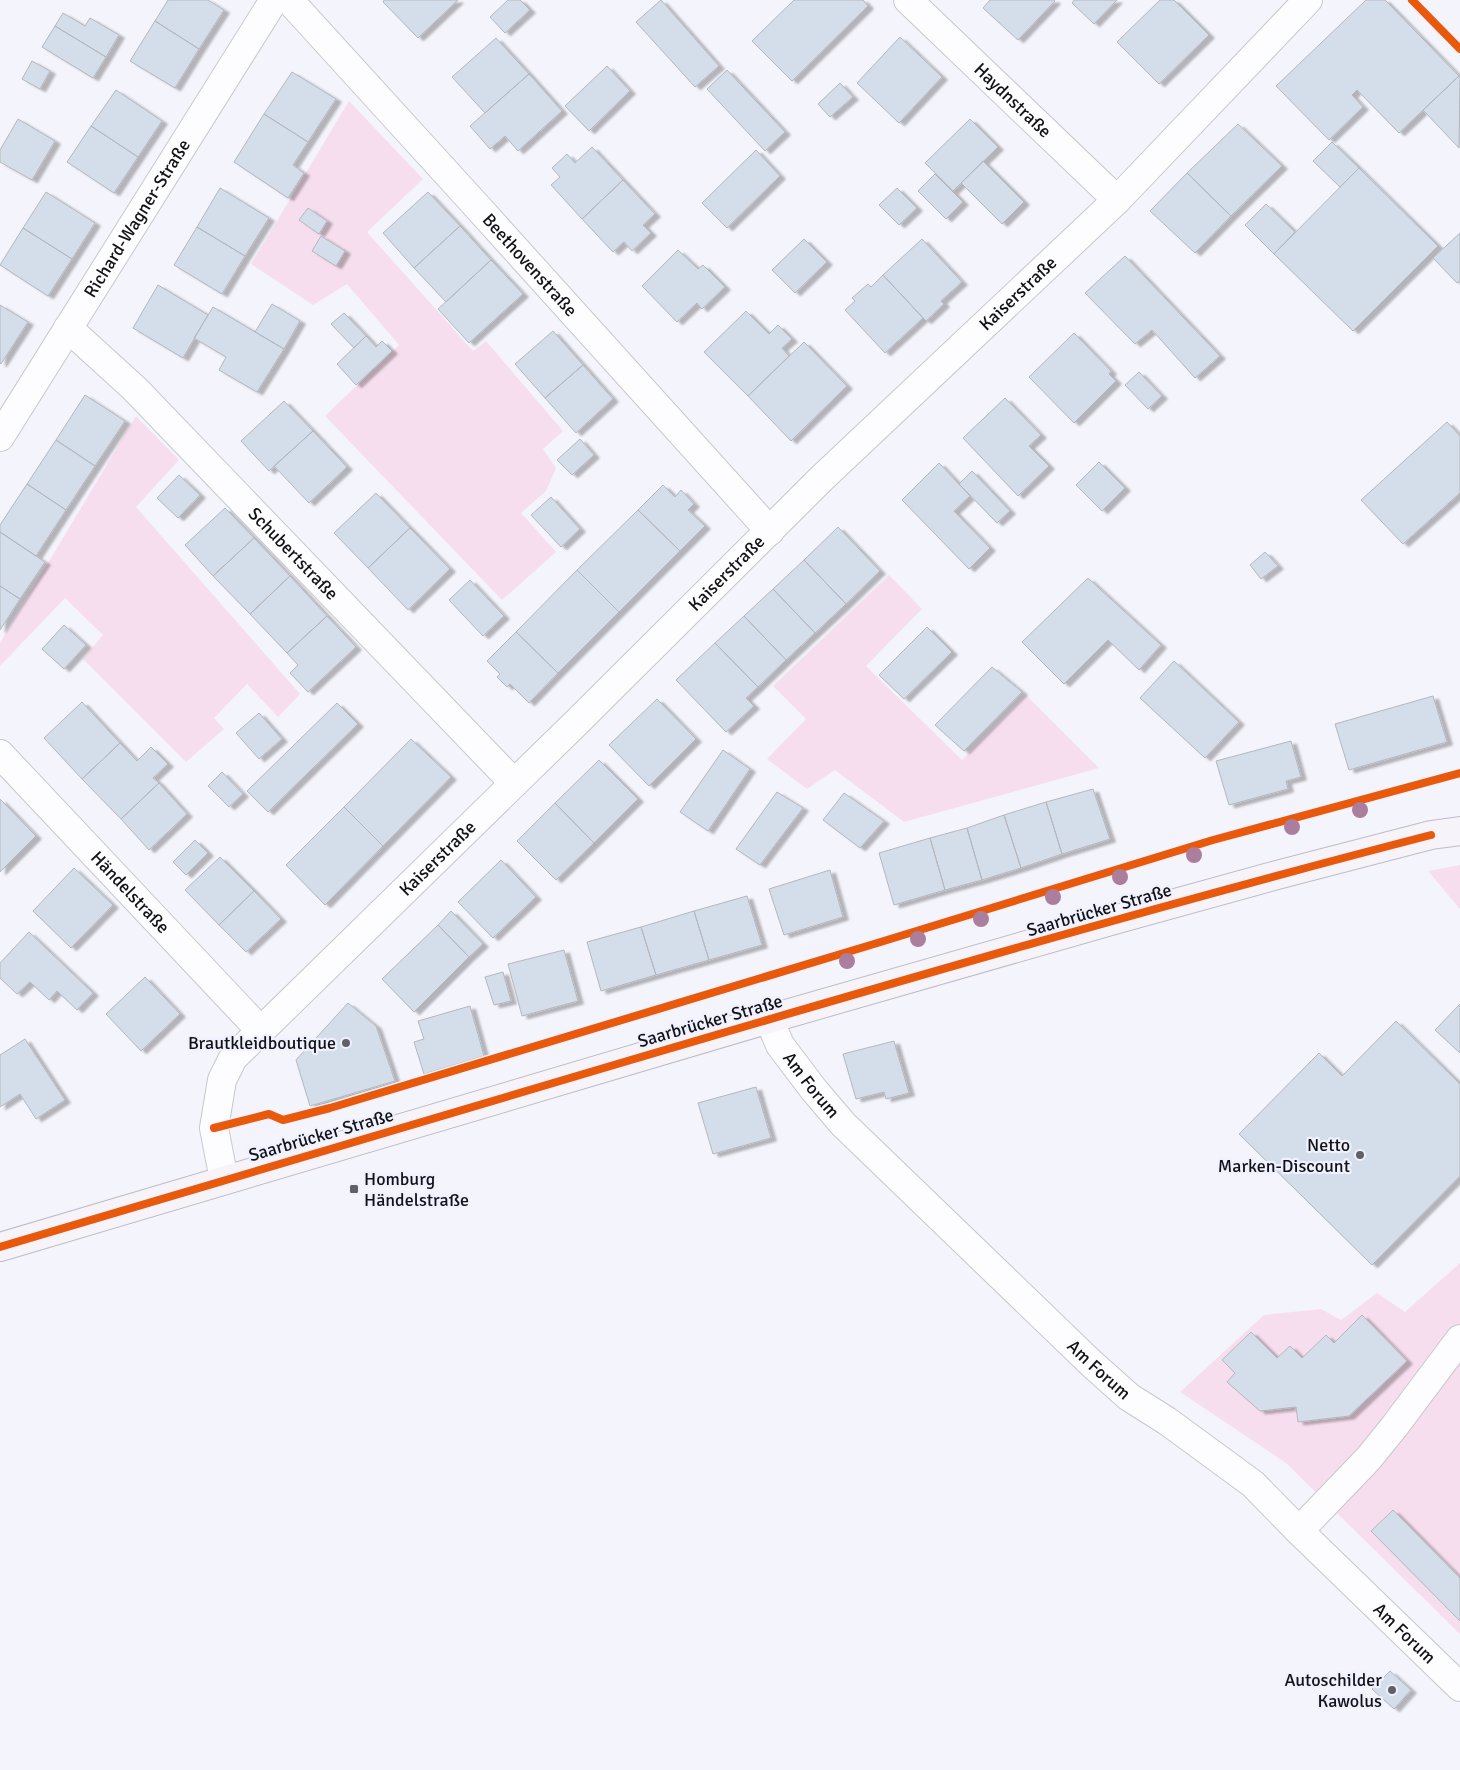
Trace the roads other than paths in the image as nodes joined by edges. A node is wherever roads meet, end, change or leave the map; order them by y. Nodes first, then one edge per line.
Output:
1 (274, 0) edge
2 (289, 0) edge
3 (908, 0) edge
4 (1308, 0) edge
5 (1117, 200) junction
6 (68, 328) junction
7 (0, 437) edge
8 (770, 531) junction
9 (0, 754) edge
10 (513, 782) junction
11 (1460, 824) edge
12 (1460, 831) edge
13 (1431, 835) junction
14 (769, 1019) junction
15 (260, 1030) junction
16 (224, 1180) junction
17 (0, 1247) edge
18 (1460, 1339) edge
19 (1299, 1531) junction
20 (1460, 1687) edge

1 - 6 street, Richard-Wagner-Straße
2 - 8 street, Beethovenstraße
3 - 5 street, Haydnstraße
4 - 5 street, Kaiserstraße
5 - 8 street, Kaiserstraße
6 - 7 street, Richard-Wagner-Straße
6 - 10 street, Schubertstraße
8 - 10 street, Kaiserstraße
9 - 15 street, Händelstraße
10 - 15 street, Kaiserstraße
11 - 13 main road, Saarbrücker Straße
12 - 13 main road, Saarbrücker Straße
13 - 14 main road, Saarbrücker Straße
14 - 16 main road, Saarbrücker Straße
14 - 19 street, Am Forum
15 - 16 street, Kaiserstraße
16 - 17 main road, Saarbrücker Straße
18 - 19 street
19 - 20 street, Am Forum

